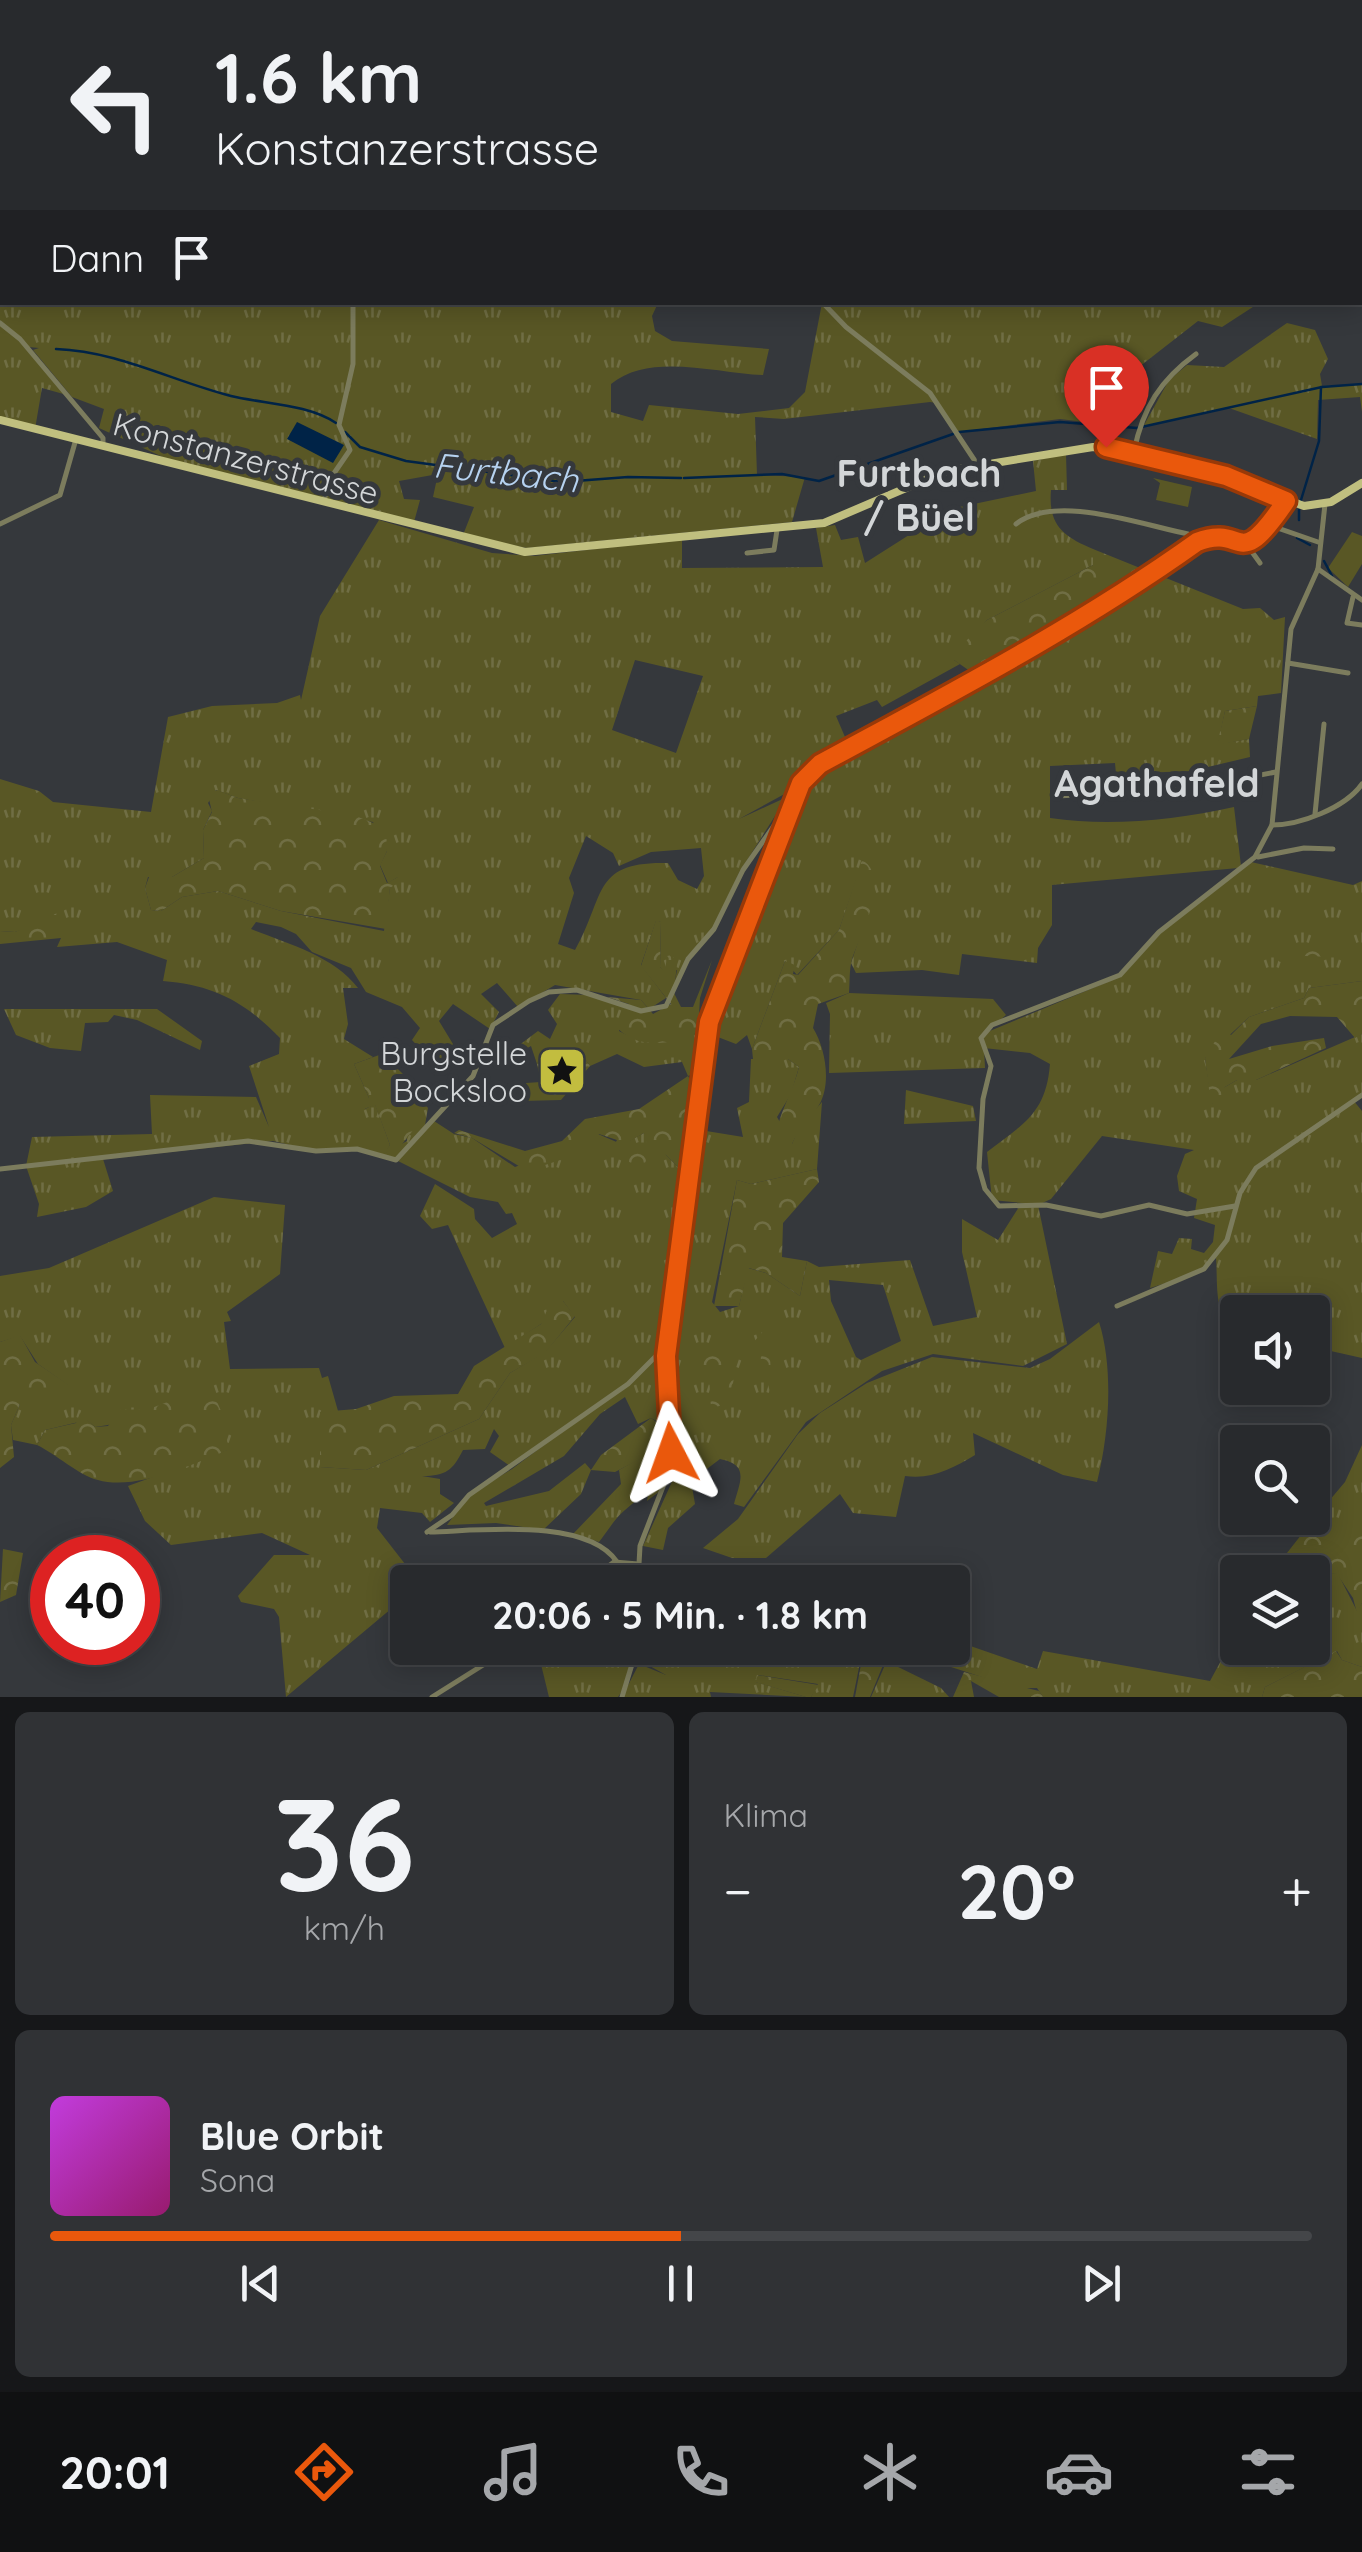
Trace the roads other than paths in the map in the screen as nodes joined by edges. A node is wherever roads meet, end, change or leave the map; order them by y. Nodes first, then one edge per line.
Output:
1 (352, 305) edge
2 (825, 305) edge
3 (0, 323) edge
4 (1196, 354) dead end
5 (0, 420) edge
6 (76, 439) junction
7 (103, 446) junction
8 (1134, 451) junction
9 (978, 464) junction
10 (1362, 482) edge
11 (1286, 501) junction
12 (324, 504) junction
13 (1325, 504) junction
14 (0, 524) edge
15 (1016, 524) dead end
16 (1269, 525) junction
17 (777, 530) junction
18 (1197, 542) junction
19 (1318, 543) junction
20 (1247, 545) junction
21 (748, 553) dead end
22 (1260, 563) dead end
23 (1318, 569) junction
24 (1353, 596) junction
25 (1362, 600) edge
26 (1362, 625) edge
27 (1288, 663) junction
28 (1348, 672) dead end
29 (1324, 724) dead end
30 (1276, 772) junction
31 (1362, 784) edge
32 (1056, 796) dead end
33 (794, 797) junction
34 (1314, 814) junction
35 (1272, 825) junction
36 (1334, 849) dead end
37 (1255, 857) junction
38 (1362, 1095) edge
39 (0, 1169) edge
40 (1235, 1206) junction
41 (1117, 1306) dead end
42 (667, 1345) junction
43 (617, 1562) junction
44 (638, 1564) joint
45 (613, 1565) edge
46 (483, 1665) edge
47 (632, 1665) edge
48 (432, 1697) edge
49 (622, 1697) edge

1 - 12 street
2 - 9 street
3 - 7 street
4 - 8 street
5 - 6 main road, Konstanzerstrasse
6 - 7 main road, Konstanzerstrasse
6 - 14 street
7 - 12 main road, Konstanzerstrasse
8 - 9 main road, Konstanzerstrasse
8 - 11 main road, Konstanzerstrasse
9 - 17 main road, Konstanzerstrasse
10 - 13 main road
11 - 13 main road, Konstanzerstrasse
11 - 16 street
12 - 17 main road, Konstanzerstrasse
13 - 19 street
15 - 18 street
16 - 19 street
16 - 20 street
17 - 21 street, Konstanzerstrasse
18 - 20 street
18 - 33 street
19 - 23 street
20 - 22 street
23 - 24 street
23 - 27 street
24 - 25 street
24 - 26 street
27 - 28 street
27 - 30 street
29 - 34 street
30 - 32 street
30 - 35 street
31 - 34 street
33 - 39 street
33 - 42 street
34 - 35 street
35 - 37 street
36 - 37 street
37 - 40 street
38 - 40 street
40 - 41 street
42 - 43 street
42 - 44 street
43 - 44 street
43 - 45 street
46 - 48 street
47 - 49 street

